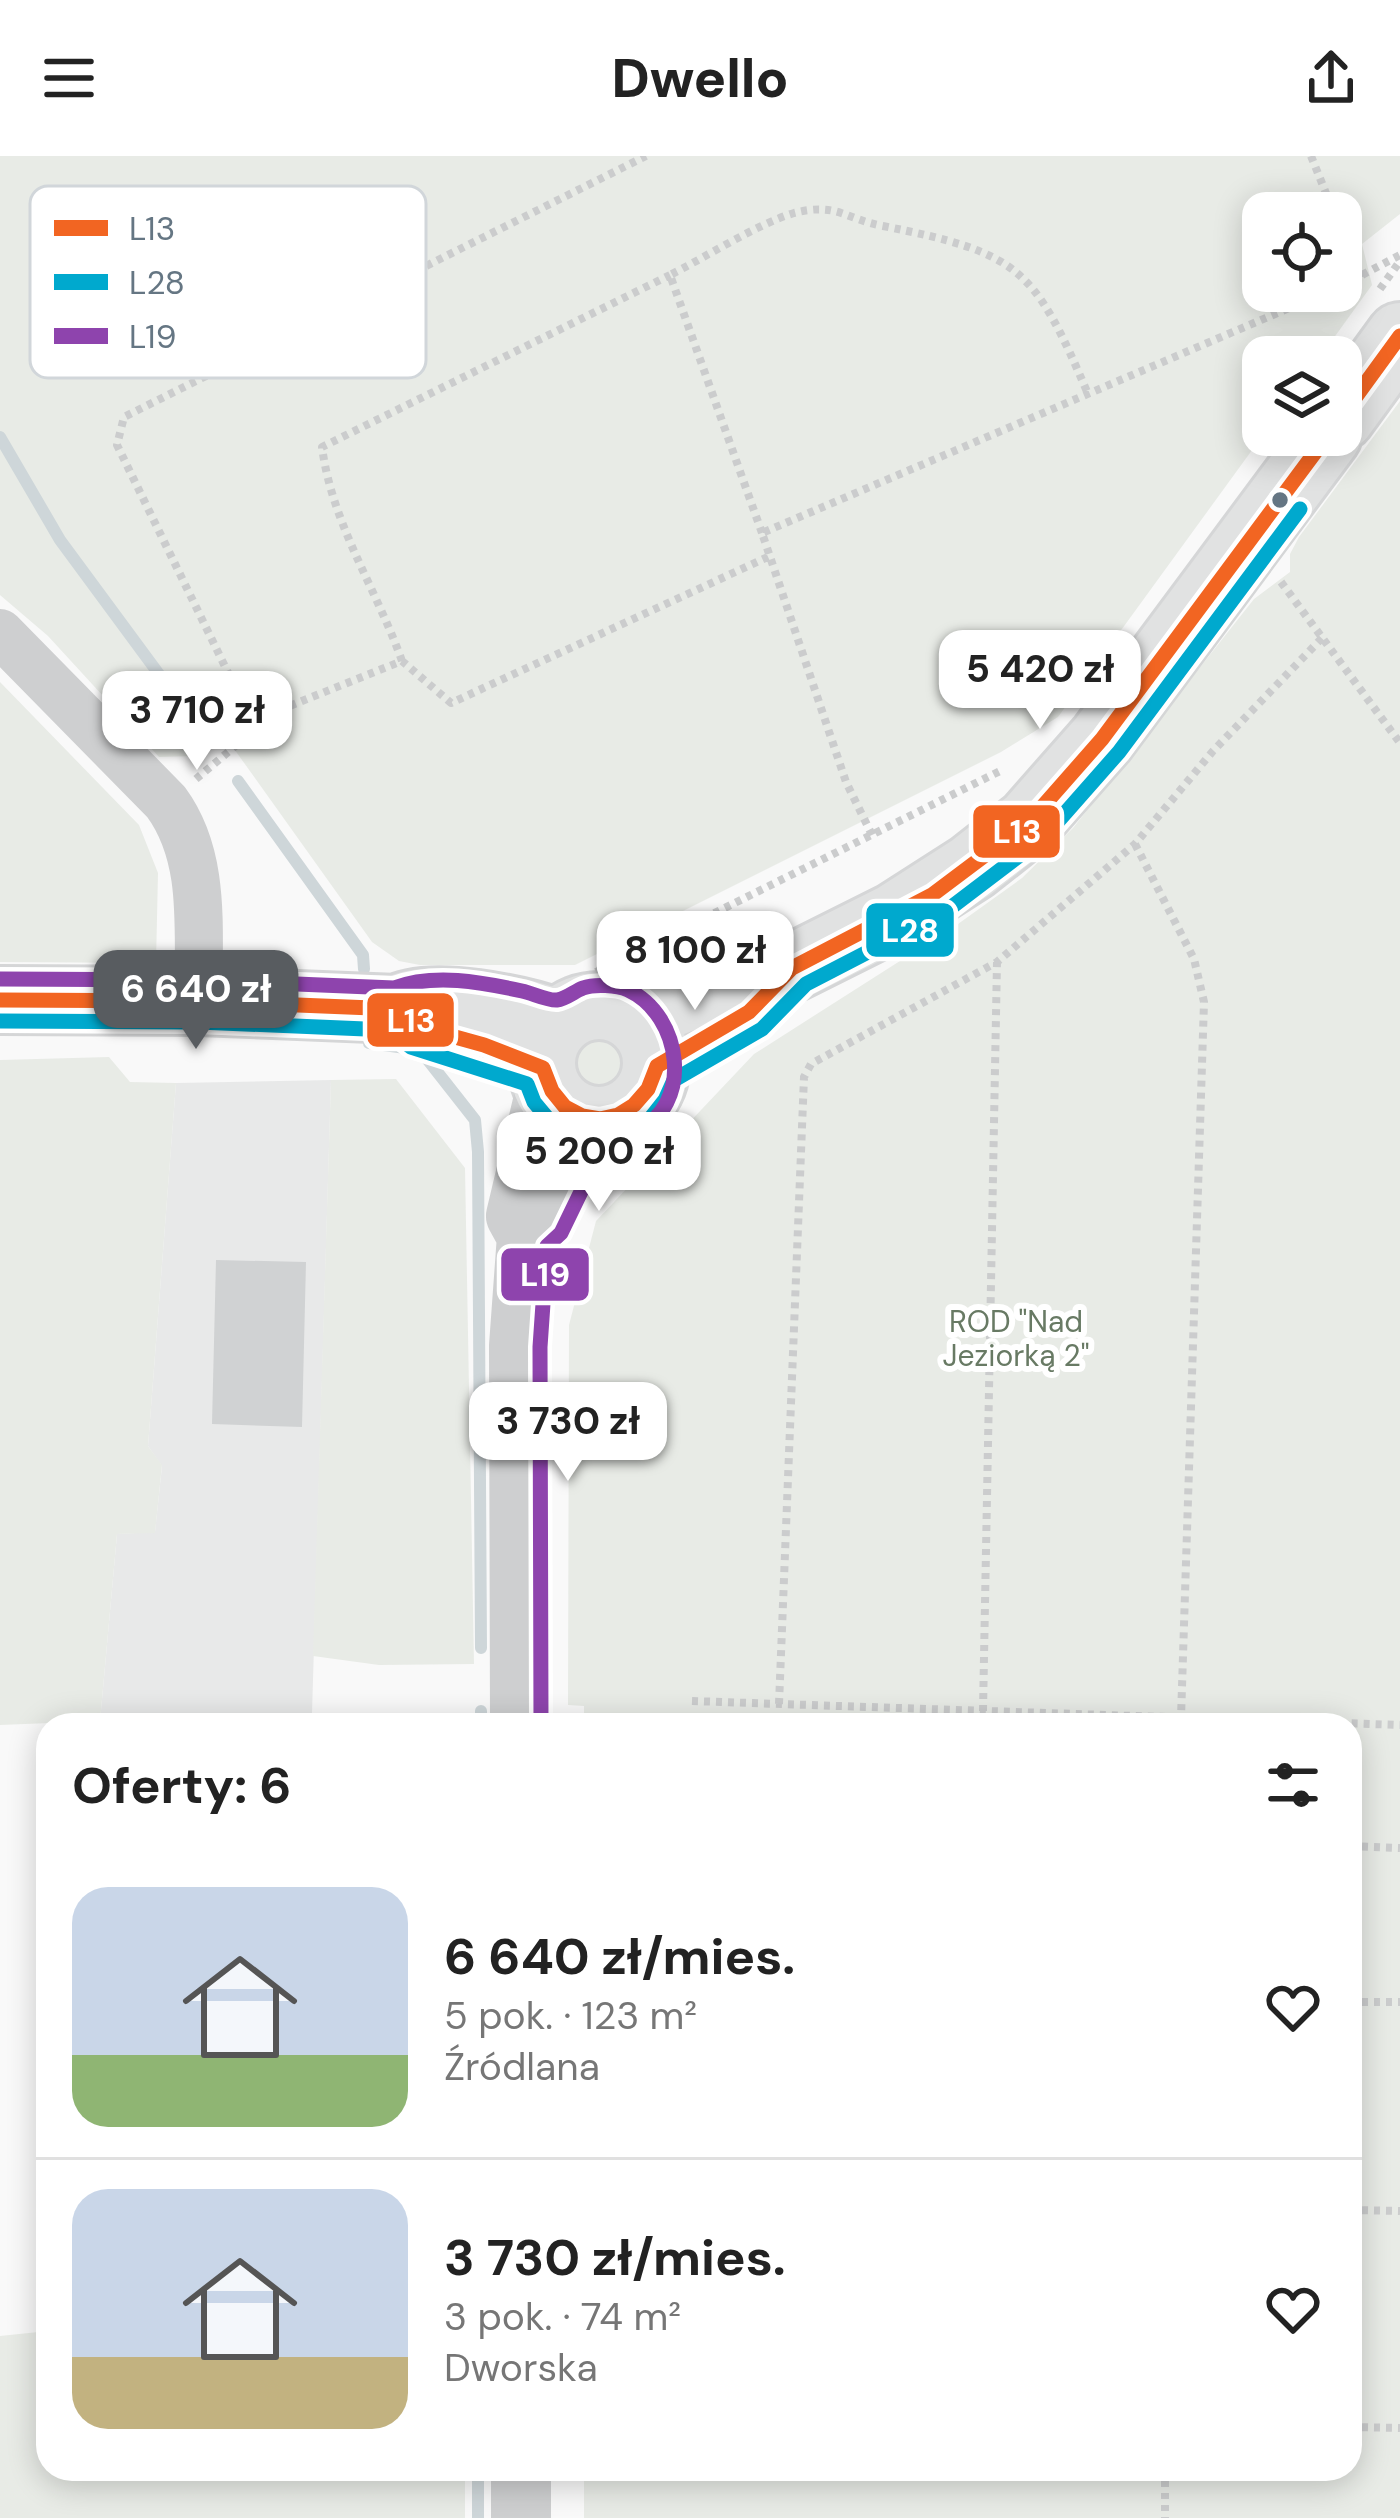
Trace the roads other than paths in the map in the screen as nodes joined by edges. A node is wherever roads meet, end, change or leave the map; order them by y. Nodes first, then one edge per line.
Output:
1 (1400, 336) edge
2 (1362, 388) edge
3 (1312, 456) edge
4 (0, 633) edge
5 (0, 1000) edge
6 (199, 1001) junction
7 (590, 1050) junction
8 (520, 1713) edge
9 (521, 2481) edge
10 (520, 2518) edge

1 - 2 main road
3 - 7 main road
4 - 6 street
5 - 6 main road
6 - 7 main road
7 - 8 street
9 - 10 street

